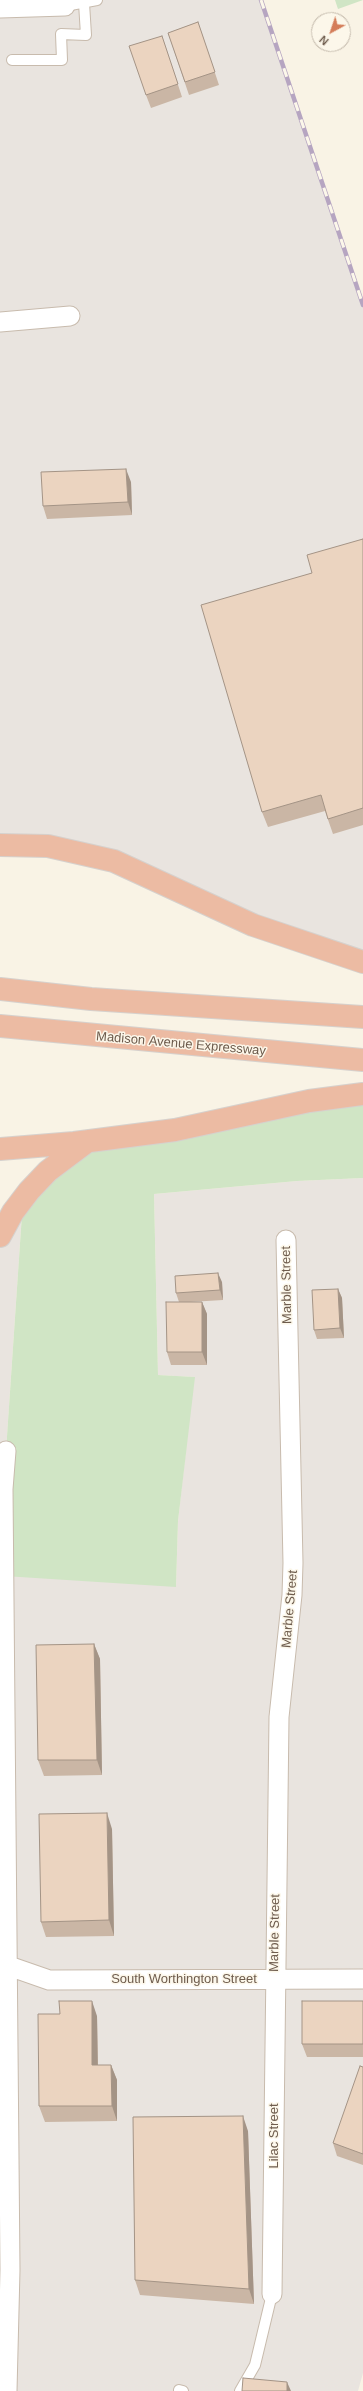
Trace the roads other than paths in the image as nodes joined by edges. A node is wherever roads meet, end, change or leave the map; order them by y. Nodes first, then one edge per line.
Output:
1 (97, 0) edge
2 (84, 3) junction
3 (65, 6) joint
4 (0, 8) edge
5 (12, 60) dead end
6 (70, 316) dead end
7 (0, 322) edge
8 (0, 845) edge
9 (363, 962) edge
10 (0, 989) edge
11 (363, 1017) edge
12 (0, 1026) edge
13 (363, 1060) edge
14 (363, 1094) edge
15 (88, 1141) junction
16 (0, 1149) edge
17 (0, 1236) edge
18 (286, 1240) dead end
19 (6, 1451) dead end
20 (4, 1964) edge
21 (275, 1978) junction
22 (363, 1979) edge
23 (272, 2294) joint
24 (179, 2390) edge
25 (7, 2391) edge
26 (182, 2391) edge
27 (240, 2391) edge

1 - 2 lane
2 - 3 lane
2 - 5 lane
3 - 4 street
6 - 7 street
8 - 9 highway
10 - 11 highway
12 - 13 highway, Madison Avenue Expressway
14 - 15 highway
15 - 16 highway
15 - 17 highway
18 - 21 street, Marble Street
19 - 20 street
20 - 21 street, South Worthington Street
20 - 25 street
21 - 22 street, South Worthington Street
21 - 23 street, Lilac Street
23 - 27 lane
24 - 26 lane

